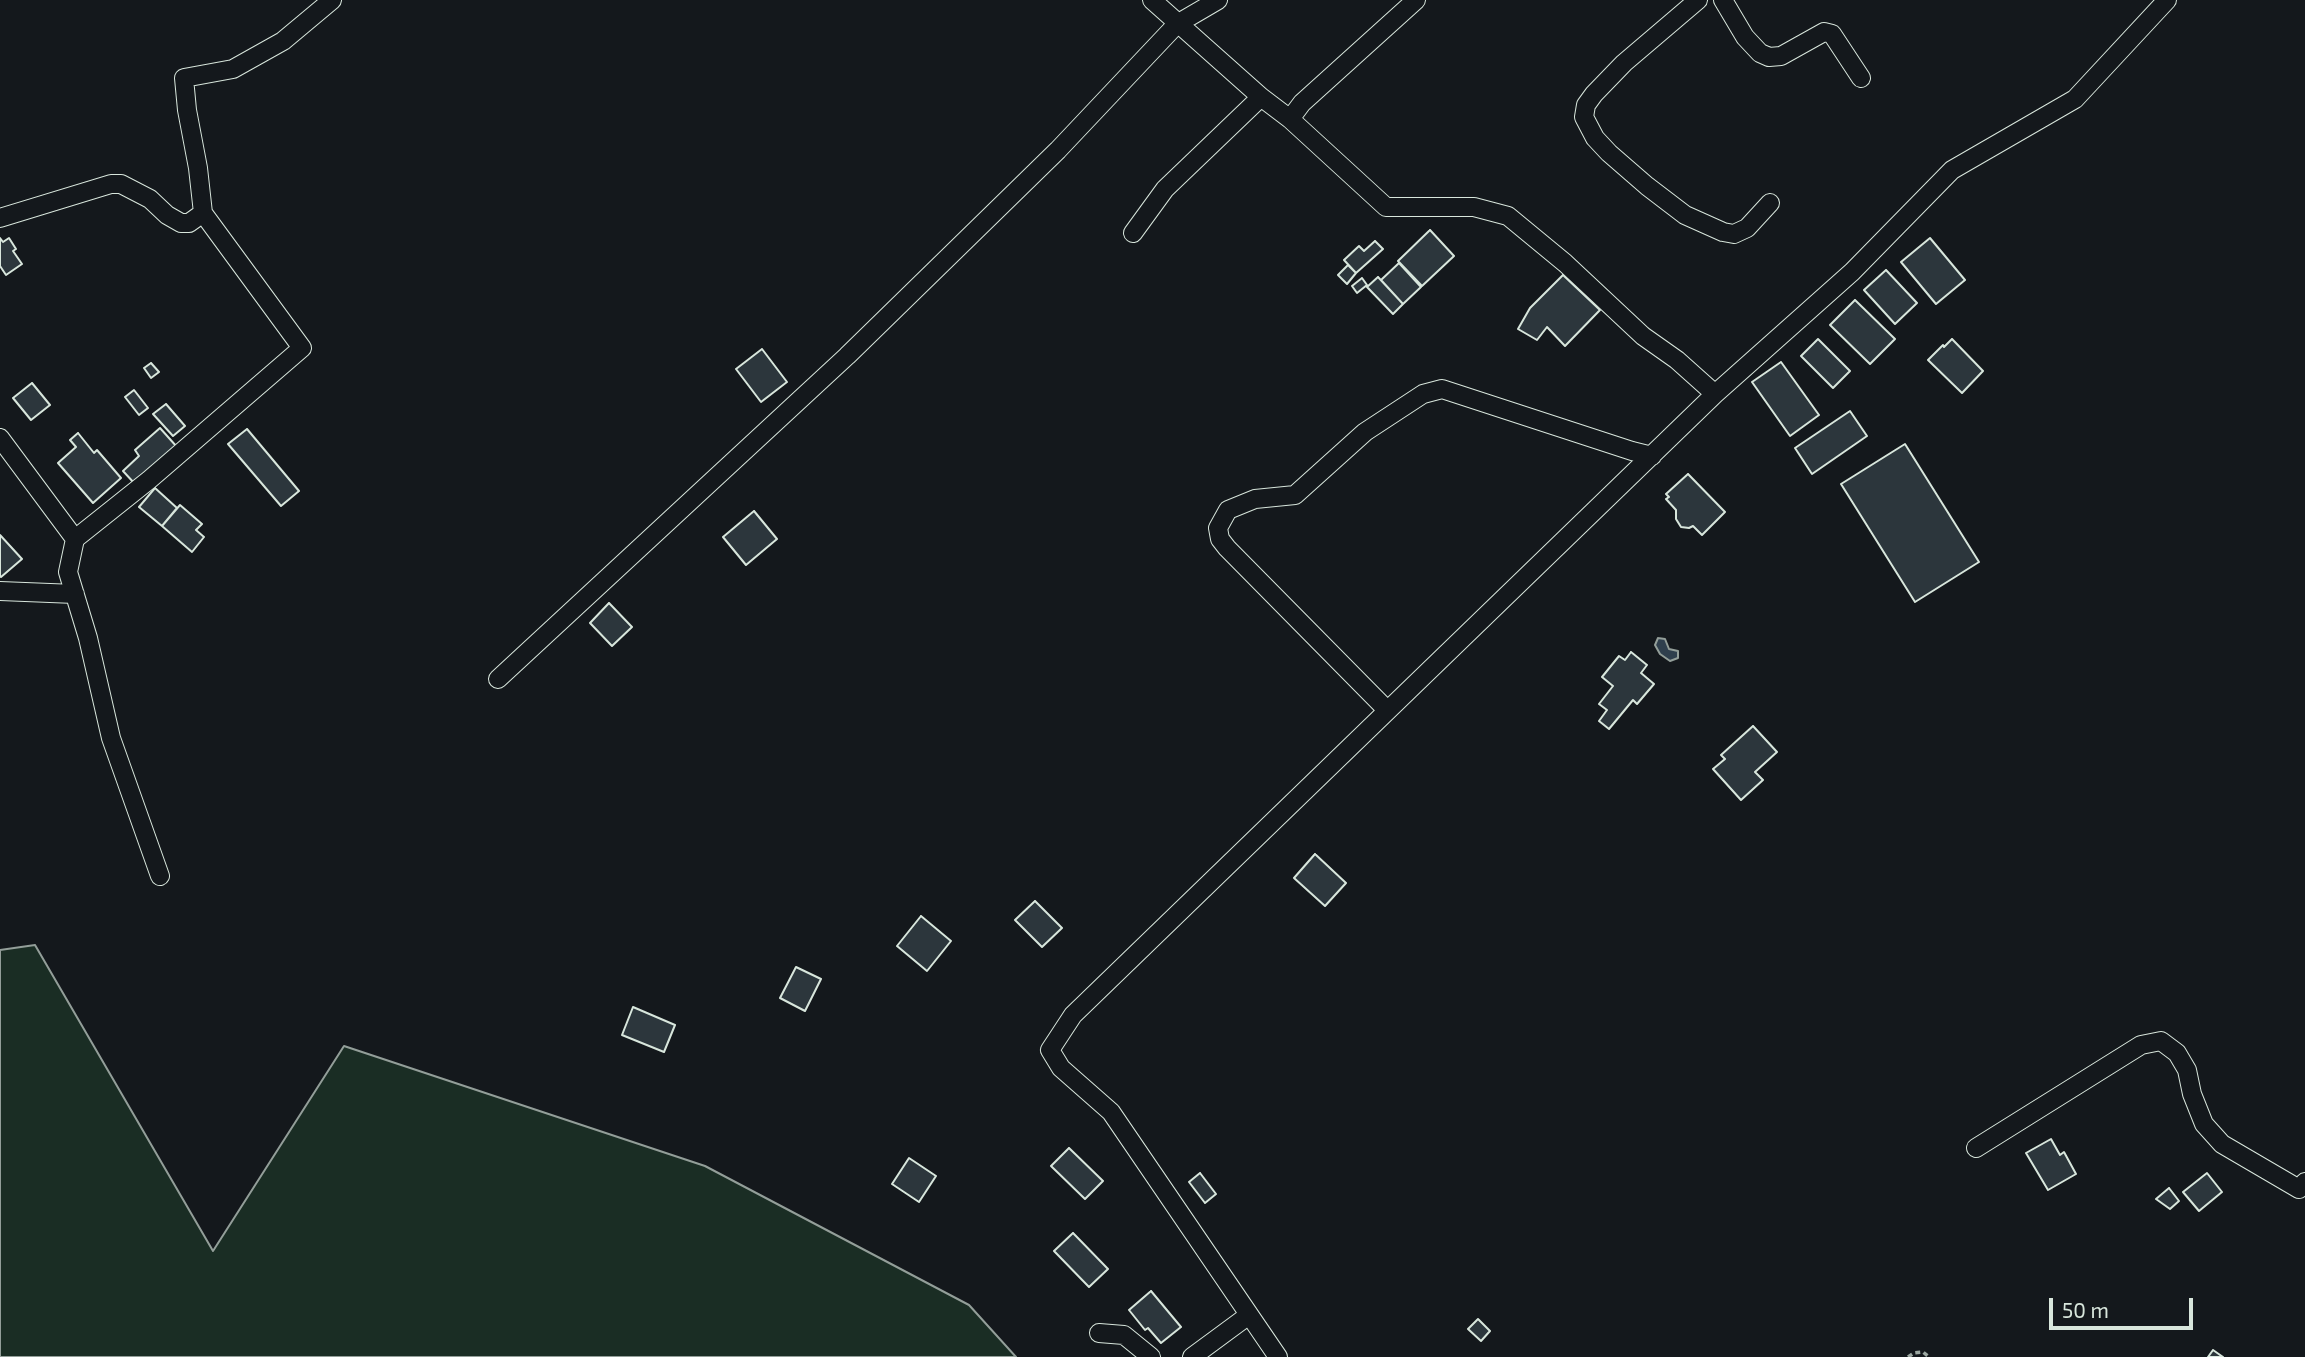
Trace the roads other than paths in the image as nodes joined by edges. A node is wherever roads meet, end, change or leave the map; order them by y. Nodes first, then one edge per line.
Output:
1 (332, 0) edge
2 (1152, 0) edge
3 (1218, 0) edge
4 (1416, 0) edge
5 (1698, 0) edge
6 (1723, 0) edge
7 (2167, 0) edge
8 (1177, 24) junction
9 (1861, 78) dead end
10 (1261, 97) junction
11 (1290, 119) junction
12 (1770, 203) dead end
13 (203, 213) junction
14 (0, 218) edge
15 (1133, 233) dead end
16 (1715, 394) junction
17 (0, 438) edge
18 (1652, 456) junction
19 (75, 539) junction
20 (0, 590) edge
21 (75, 594) junction
22 (498, 679) dead end
23 (1387, 710) junction
24 (160, 876) dead end
25 (1976, 1148) dead end
26 (2305, 1182) edge
27 (1249, 1315) junction
28 (1099, 1333) dead end
29 (1151, 1357) edge
30 (1192, 1357) edge
31 (1278, 1357) edge

1 - 13 street
2 - 8 street
3 - 8 street
4 - 11 street
5 - 12 street
6 - 9 street
7 - 16 street
8 - 10 street
8 - 22 street
10 - 11 street
10 - 15 street
11 - 16 street
13 - 14 street
13 - 19 street
16 - 18 street
17 - 19 street
18 - 23 street
18 - 23 street
19 - 21 street
20 - 21 street
21 - 24 street
23 - 27 street
25 - 26 street
27 - 30 street
27 - 31 street
28 - 29 street

